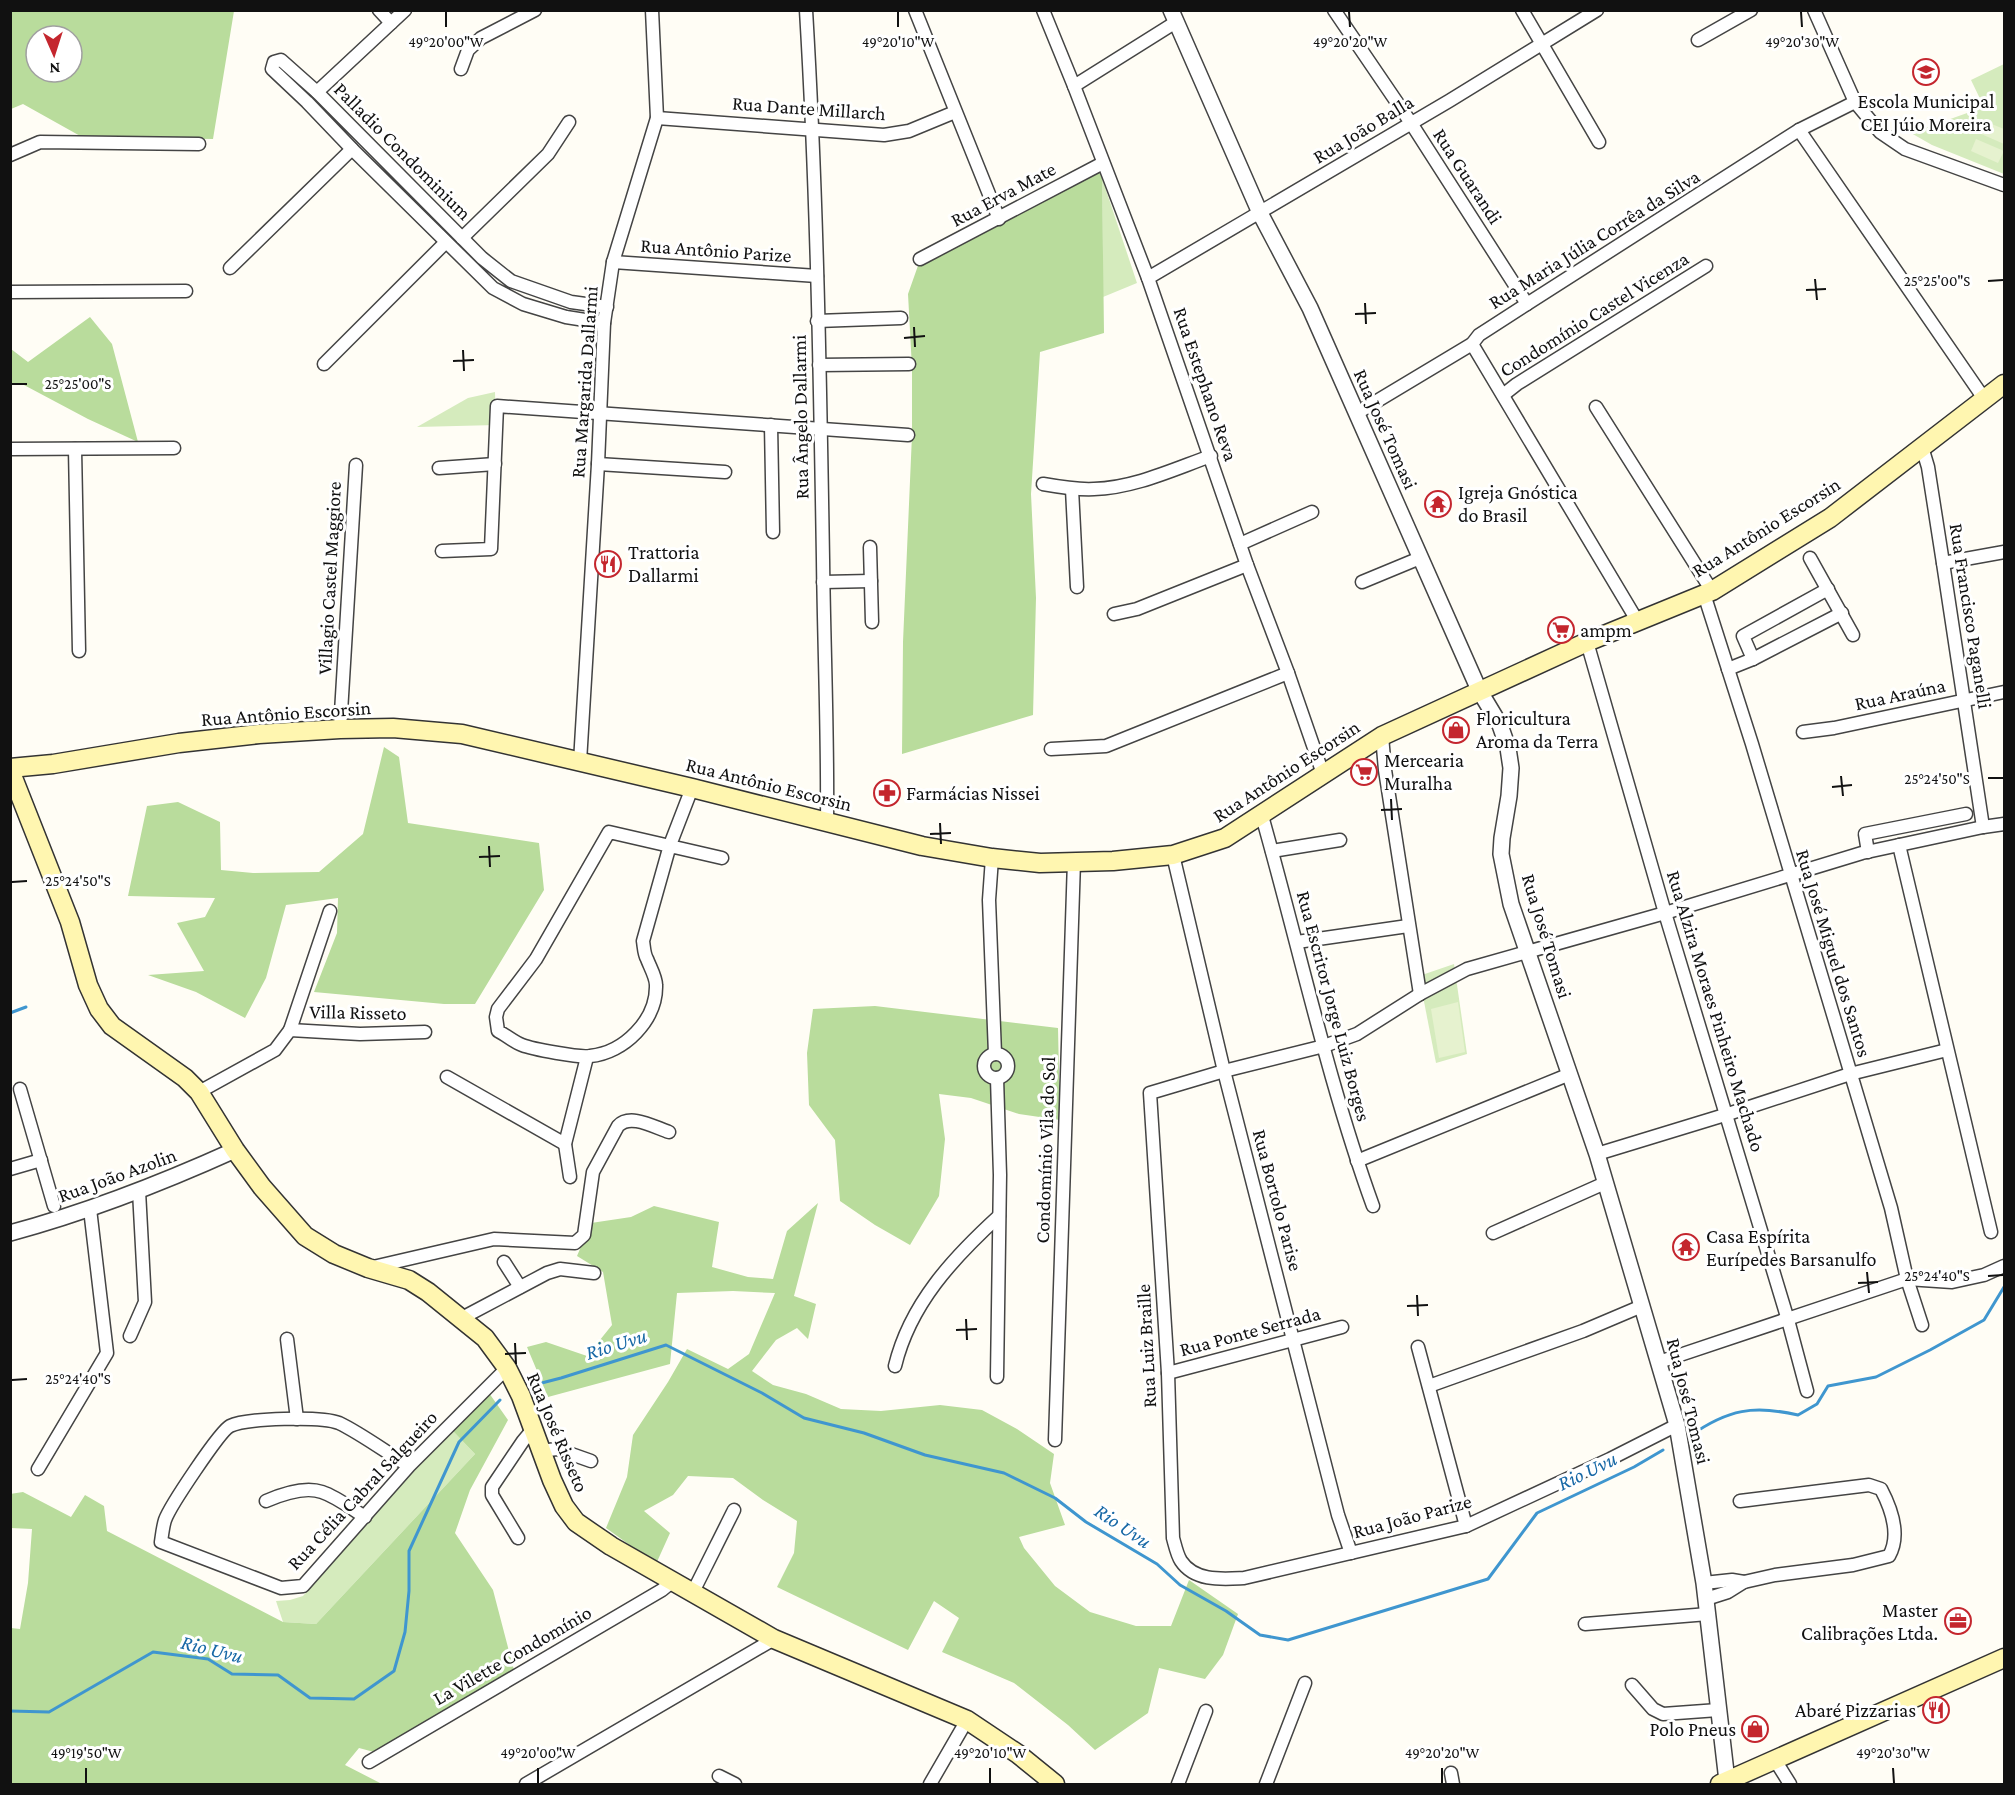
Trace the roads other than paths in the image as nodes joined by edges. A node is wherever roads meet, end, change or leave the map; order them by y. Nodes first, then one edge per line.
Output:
1 (379, 10) edge
2 (405, 10) edge
3 (535, 10) edge
4 (652, 10) edge
5 (806, 10) edge
6 (915, 10) edge
7 (1043, 10) edge
8 (1334, 10) edge
9 (1522, 10) edge
10 (1597, 10) edge
11 (1751, 10) edge
12 (1814, 10) edge
13 (1173, 16) edge
14 (391, 23) junction
15 (1698, 40) dead end
16 (1542, 43) junction
17 (461, 69) dead end
18 (1074, 86) junction
19 (317, 92) junction
20 (1855, 102) junction
21 (955, 112) junction
22 (657, 118) junction
23 (569, 122) dead end
24 (1412, 123) junction
25 (813, 129) junction
26 (1799, 130) junction
27 (1599, 142) dead end
28 (199, 144) dead end
29 (352, 149) junction
30 (10, 155) edge
31 (1103, 163) junction
32 (2004, 185) edge
33 (413, 189) junction
34 (404, 199) junction
35 (1260, 213) junction
36 (999, 219) junction
37 (462, 238) junction
38 (445, 243) junction
39 (920, 259) dead end
40 (613, 262) junction
41 (1706, 266) dead end
42 (230, 268) dead end
43 (817, 276) junction
44 (1148, 278) junction
45 (186, 291) dead end
46 (10, 292) edge
47 (547, 294) junction
48 (1527, 304) junction
49 (607, 307) junction
50 (543, 310) junction
51 (901, 318) dead end
52 (817, 321) junction
53 (604, 323) junction
54 (1472, 344) junction
55 (324, 364) dead end
56 (909, 364) dead end
57 (819, 365) junction
58 (2004, 384) edge
59 (1503, 395) junction
60 (1985, 400) junction
61 (1596, 407) dead end
62 (600, 413) junction
63 (1356, 413) junction
64 (771, 425) junction
65 (821, 428) junction
66 (908, 435) dead end
67 (1922, 447) junction
68 (174, 448) dead end
69 (10, 449) edge
70 (75, 449) junction
71 (1211, 456) junction
72 (495, 464) junction
73 (598, 464) junction
74 (356, 465) dead end
75 (439, 468) dead end
76 (725, 472) dead end
77 (1043, 484) dead end
78 (1072, 489) junction
79 (1312, 512) dead end
80 (773, 532) dead end
81 (1240, 544) junction
82 (870, 547) dead end
83 (442, 551) dead end
84 (2004, 552) edge
85 (1420, 558) junction
86 (1810, 558) dead end
87 (1943, 563) junction
88 (1247, 565) junction
89 (871, 580) junction
90 (823, 582) junction
91 (1362, 582) dead end
92 (1077, 587) dead end
93 (1828, 589) junction
94 (1708, 592) junction
95 (1842, 613) junction
96 (1114, 614) dead end
97 (872, 622) dead end
98 (1638, 622) junction
99 (1854, 634) dead end
100 (1587, 642) junction
101 (79, 651) dead end
102 (1753, 659) junction
103 (1728, 669) junction
104 (1288, 673) junction
105 (1479, 690) junction
106 (2004, 692) edge
107 (1964, 700) junction
108 (340, 729) junction
109 (1803, 732) dead end
110 (1382, 736) junction
111 (1051, 749) dead end
112 (580, 762) junction
113 (10, 769) edge
114 (1323, 774) junction
115 (692, 788) junction
116 (1966, 814) dead end
117 (1262, 816) junction
118 (827, 822) junction
119 (2004, 824) edge
120 (1983, 827) junction
121 (1340, 840) dead end
122 (670, 845) junction
123 (1899, 845) junction
124 (1272, 851) junction
125 (1868, 852) junction
126 (1173, 855) junction
127 (722, 858) dead end
128 (992, 858) junction
129 (1074, 861) junction
130 (1791, 875) junction
131 (330, 911) dead end
132 (1665, 913) junction
133 (1408, 926) junction
134 (1297, 942) junction
135 (1528, 951) junction
136 (1420, 994) junction
137 (290, 1030) junction
138 (425, 1032) dead end
139 (1324, 1046) junction
140 (1947, 1050) junction
141 (587, 1057) junction
142 (1224, 1071) junction
143 (1570, 1074) junction
144 (1850, 1074) junction
145 (447, 1077) dead end
146 (20, 1089) dead end
147 (199, 1092) junction
148 (1728, 1114) junction
149 (669, 1132) dead end
150 (565, 1144) junction
151 (235, 1150) junction
152 (1597, 1154) junction
153 (41, 1160) junction
154 (1357, 1161) junction
155 (10, 1169) edge
156 (570, 1177) dead end
157 (1605, 1184) junction
158 (139, 1191) junction
159 (54, 1206) dead end
160 (1373, 1206) dead end
161 (90, 1209) junction
162 (999, 1216) junction
163 (1991, 1232) dead end
164 (10, 1233) edge
165 (1493, 1233) dead end
166 (504, 1262) dead end
167 (2004, 1266) edge
168 (368, 1268) junction
169 (594, 1273) dead end
170 (1907, 1279) junction
171 (520, 1287) junction
172 (1642, 1306) junction
173 (462, 1318) junction
174 (1788, 1320) junction
175 (1922, 1325) dead end
176 (1342, 1327) dead end
177 (130, 1336) dead end
178 (287, 1339) dead end
179 (1294, 1339) junction
180 (1418, 1347) dead end
181 (1659, 1362) junction
182 (895, 1366) dead end
183 (507, 1368) junction
184 (1168, 1374) junction
185 (997, 1377) dead end
186 (1429, 1386) junction
187 (1807, 1391) dead end
188 (297, 1419) junction
189 (1677, 1425) junction
190 (533, 1429) junction
191 (1056, 1440) dead end
192 (540, 1451) junction
193 (591, 1461) dead end
194 (409, 1466) junction
195 (38, 1469) dead end
196 (266, 1501) dead end
197 (1740, 1501) dead end
198 (734, 1510) dead end
199 (365, 1517) junction
200 (1466, 1526) junction
201 (518, 1538) dead end
202 (1351, 1553) junction
203 (1211, 1579) joint
204 (673, 1581) junction
205 (1744, 1582) junction
206 (1704, 1583) junction
207 (693, 1592) junction
208 (1707, 1607) junction
209 (1585, 1624) dead end
210 (774, 1639) junction
211 (2004, 1658) edge
212 (1305, 1683) dead end
213 (1632, 1685) dead end
214 (1718, 1710) junction
215 (1206, 1711) dead end
216 (966, 1720) junction
217 (1775, 1761) junction
218 (369, 1762) dead end
219 (719, 1776) dead end
220 (1724, 1783) edge
221 (526, 1785) edge
222 (735, 1785) edge
223 (930, 1785) edge
224 (1055, 1785) edge
225 (1178, 1785) edge
226 (1266, 1785) edge
227 (1790, 1785) edge

1 - 14 street
2 - 14 street, Palladio Condominium
3 - 17 street
4 - 22 street, Rua Margarida Dallarmi
5 - 25 street, Rua Ângelo Dallarmi
6 - 21 street
7 - 18 street, Rua Estephano Reva
8 - 24 street, Rua Guarandi
9 - 16 street
10 - 16 street, Rua João Balla
11 - 15 street
12 - 20 street
13 - 18 street
13 - 35 street, Rua José Tomasi
14 - 19 street, Palladio Condominium
16 - 24 street, Rua João Balla
16 - 27 street
18 - 31 street, Rua Estephano Reva
19 - 29 street, Palladio Condominium
19 - 33 street, Palladio Condominium
20 - 26 street, Rua Maria Júlia Corrêa da Silva
20 - 32 street
21 - 25 street, Rua Dante Millarch
21 - 36 street
22 - 25 street, Rua Dante Millarch
22 - 40 street, Rua Margarida Dallarmi
23 - 37 street, Palladio Condominium
24 - 35 street, Rua João Balla
24 - 48 street, Rua Guarandi
25 - 43 street, Rua Ângelo Dallarmi
26 - 48 street, Rua Maria Júlia Corrêa da Silva
26 - 60 street
28 - 30 street
29 - 34 street, Palladio Condominium
29 - 42 street, Palladio Condominium
31 - 36 street, Rua Erva Mate
31 - 44 street, Rua Estephano Reva
33 - 34 street
33 - 37 street, Palladio Condominium
34 - 38 street, Palladio Condominium
35 - 44 street, Rua João Balla
35 - 63 street, Rua José Tomasi
36 - 39 street, Rua Erva Mate
37 - 47 street, Palladio Condominium
38 - 50 street, Palladio Condominium
38 - 55 street, Palladio Condominium
40 - 43 street, Rua Antônio Parize
40 - 49 street, Rua Margarida Dallarmi
41 - 59 street, Condomínio Castel Vicenza
43 - 52 street, Rua Ângelo Dallarmi
44 - 71 street, Rua Estephano Reva
45 - 46 street
47 - 49 street, Palladio Condominium
47 - 50 street
48 - 54 street, Rua Maria Júlia Corrêa da Silva
49 - 53 street, Rua Margarida Dallarmi
50 - 53 street, Palladio Condominium
51 - 52 street
52 - 57 street, Rua Ângelo Dallarmi
53 - 62 street, Rua Margarida Dallarmi
54 - 59 street
54 - 63 street, Rua Maria Júlia Corrêa da Silva
56 - 57 street
57 - 65 street, Rua Ângelo Dallarmi
58 - 60 main road, Rua Antônio Escorsin
59 - 98 street
60 - 67 main road, Rua Antônio Escorsin
61 - 94 street, Rua José Miguel dos Santos
62 - 64 street
62 - 72 street
62 - 73 street, Rua Margarida Dallarmi
63 - 85 street, Rua José Tomasi
64 - 65 street
64 - 80 street
65 - 66 street
65 - 90 street, Rua Ângelo Dallarmi
67 - 87 street, Rua Francisco Paganelli
67 - 94 main road, Rua Antônio Escorsin
68 - 70 street
69 - 70 street
70 - 101 street
71 - 78 street
71 - 81 street, Rua Estephano Reva
72 - 75 street
72 - 83 street
73 - 76 street
73 - 112 street, Rua Margarida Dallarmi
74 - 108 street, Villagio Castel Maggiore
77 - 78 street
78 - 92 street
79 - 81 street
81 - 88 street, Rua Estephano Reva
82 - 89 street
84 - 87 street
85 - 91 street
85 - 105 street, Rua José Tomasi
86 - 93 street
87 - 107 street, Rua Francisco Paganelli
88 - 96 street
88 - 104 street, Rua Estephano Reva
89 - 90 street
89 - 97 street
90 - 118 street, Rua Ângelo Dallarmi
93 - 95 street
93 - 102 street
94 - 98 main road, Rua Antônio Escorsin
94 - 103 street, Rua José Miguel dos Santos
95 - 99 street
95 - 102 street
98 - 100 main road, Rua Antônio Escorsin
100 - 105 main road, Rua Antônio Escorsin
100 - 132 street, Rua Alzira Moraes Pinheiro Machado
102 - 103 street
103 - 130 street, Rua José Miguel dos Santos
104 - 111 street
104 - 114 street, Rua Estephano Reva
105 - 110 main road, Rua Antônio Escorsin
105 - 135 street, Rua José Tomasi
106 - 107 street, Rua Araúna
107 - 109 street, Rua Araúna
107 - 120 street, Rua Francisco Paganelli
108 - 112 main road, Rua Antônio Escorsin
108 - 113 main road, Rua Antônio Escorsin
110 - 114 main road, Rua Antônio Escorsin
110 - 133 street
112 - 115 main road, Rua Antônio Escorsin
113 - 147 main road, Rua José Risseto
114 - 117 main road, Rua Antônio Escorsin
115 - 118 main road, Rua Antônio Escorsin
115 - 122 street
116 - 125 street
117 - 124 street, Rua Escritor Jorge Luiz Borges
117 - 126 main road, Rua Antônio Escorsin
118 - 128 main road, Rua Antônio Escorsin
119 - 120 street
120 - 123 street
121 - 124 street
122 - 127 street
122 - 141 street
122 - 141 street
123 - 125 street
123 - 140 street
124 - 134 street, Rua Escritor Jorge Luiz Borges
125 - 130 street
126 - 129 main road, Rua Antônio Escorsin
126 - 142 street, Rua Bortolo Parise
128 - 129 main road, Rua Antônio Escorsin
128 - 162 street
129 - 191 street, Condomínio Vila do Sol
130 - 132 street
130 - 144 street, Rua José Miguel dos Santos
131 - 137 street, Villa Risseto
132 - 135 street
132 - 148 street, Rua Alzira Moraes Pinheiro Machado
133 - 134 street
133 - 136 street
134 - 139 street, Rua Escritor Jorge Luiz Borges
135 - 136 street
135 - 143 street, Rua José Tomasi
136 - 139 street
137 - 138 street, Villa Risseto
137 - 147 street, Villa Risseto
139 - 142 street
139 - 154 street, Rua Escritor Jorge Luiz Borges
140 - 144 street
140 - 163 street
141 - 150 street
142 - 179 street, Rua Bortolo Parise
142 - 184 street, Rua Luiz Braille
143 - 152 street, Rua José Tomasi
143 - 154 street
144 - 148 street
144 - 170 street, Rua José Miguel dos Santos
145 - 150 street
146 - 153 street
147 - 151 main road, Rua José Risseto
148 - 152 street
148 - 174 street, Rua Alzira Moraes Pinheiro Machado
149 - 168 street
150 - 156 street
151 - 158 street, Rua João Azolin
151 - 168 main road, Rua José Risseto
152 - 157 street, Rua José Tomasi
153 - 155 street
153 - 159 street
154 - 160 street, Rua Escritor Jorge Luiz Borges
157 - 165 street
157 - 172 street, Rua José Tomasi
158 - 161 street, Rua João Azolin
158 - 177 street
161 - 164 street, Rua João Azolin
161 - 195 street
162 - 182 street
162 - 185 street
166 - 171 street
167 - 170 street
168 - 173 main road, Rua José Risseto
169 - 171 street
170 - 174 street
170 - 175 street, Rua José Miguel dos Santos
171 - 173 street
172 - 181 street, Rua José Tomasi
172 - 186 street
173 - 183 main road, Rua José Risseto
174 - 181 street
174 - 187 street, Rua Alzira Moraes Pinheiro Machado
176 - 179 street, Rua Ponte Serrada
178 - 188 street
179 - 184 street, Rua Ponte Serrada
179 - 202 street, Rua Bortolo Parise
180 - 186 street
181 - 189 street, Rua José Tomasi
183 - 190 main road, Rua José Risseto
183 - 194 street, Rua Célia Cabral Salgueiro
184 - 203 street, Rua Luiz Braille
186 - 200 street
188 - 194 street
188 - 199 street, Rua Célia Cabral Salgueiro
189 - 200 street, Rua João Parize
189 - 206 street, Rua José Tomasi
190 - 192 main road, Rua José Risseto
190 - 201 street
192 - 193 street
192 - 204 main road, Rua José Risseto
194 - 199 street, Rua Célia Cabral Salgueiro
196 - 199 street
197 - 205 street
198 - 207 street
200 - 202 street, Rua João Parize
202 - 203 street, Rua João Parize
204 - 207 main road, Rua José Risseto
204 - 218 street, La Vilette Condomínio
205 - 206 street
205 - 208 street
206 - 208 street, Rua José Tomasi
207 - 210 main road, Rua José Risseto
208 - 209 street
208 - 214 street, Rua José Tomasi
210 - 216 main road, Rua José Risseto
210 - 221 street
211 - 217 main road
212 - 226 street
213 - 214 street
214 - 220 street, Rua José Tomasi
215 - 225 street
216 - 223 street
216 - 224 main road, Rua José Risseto
217 - 220 main road
217 - 227 street
219 - 222 street

